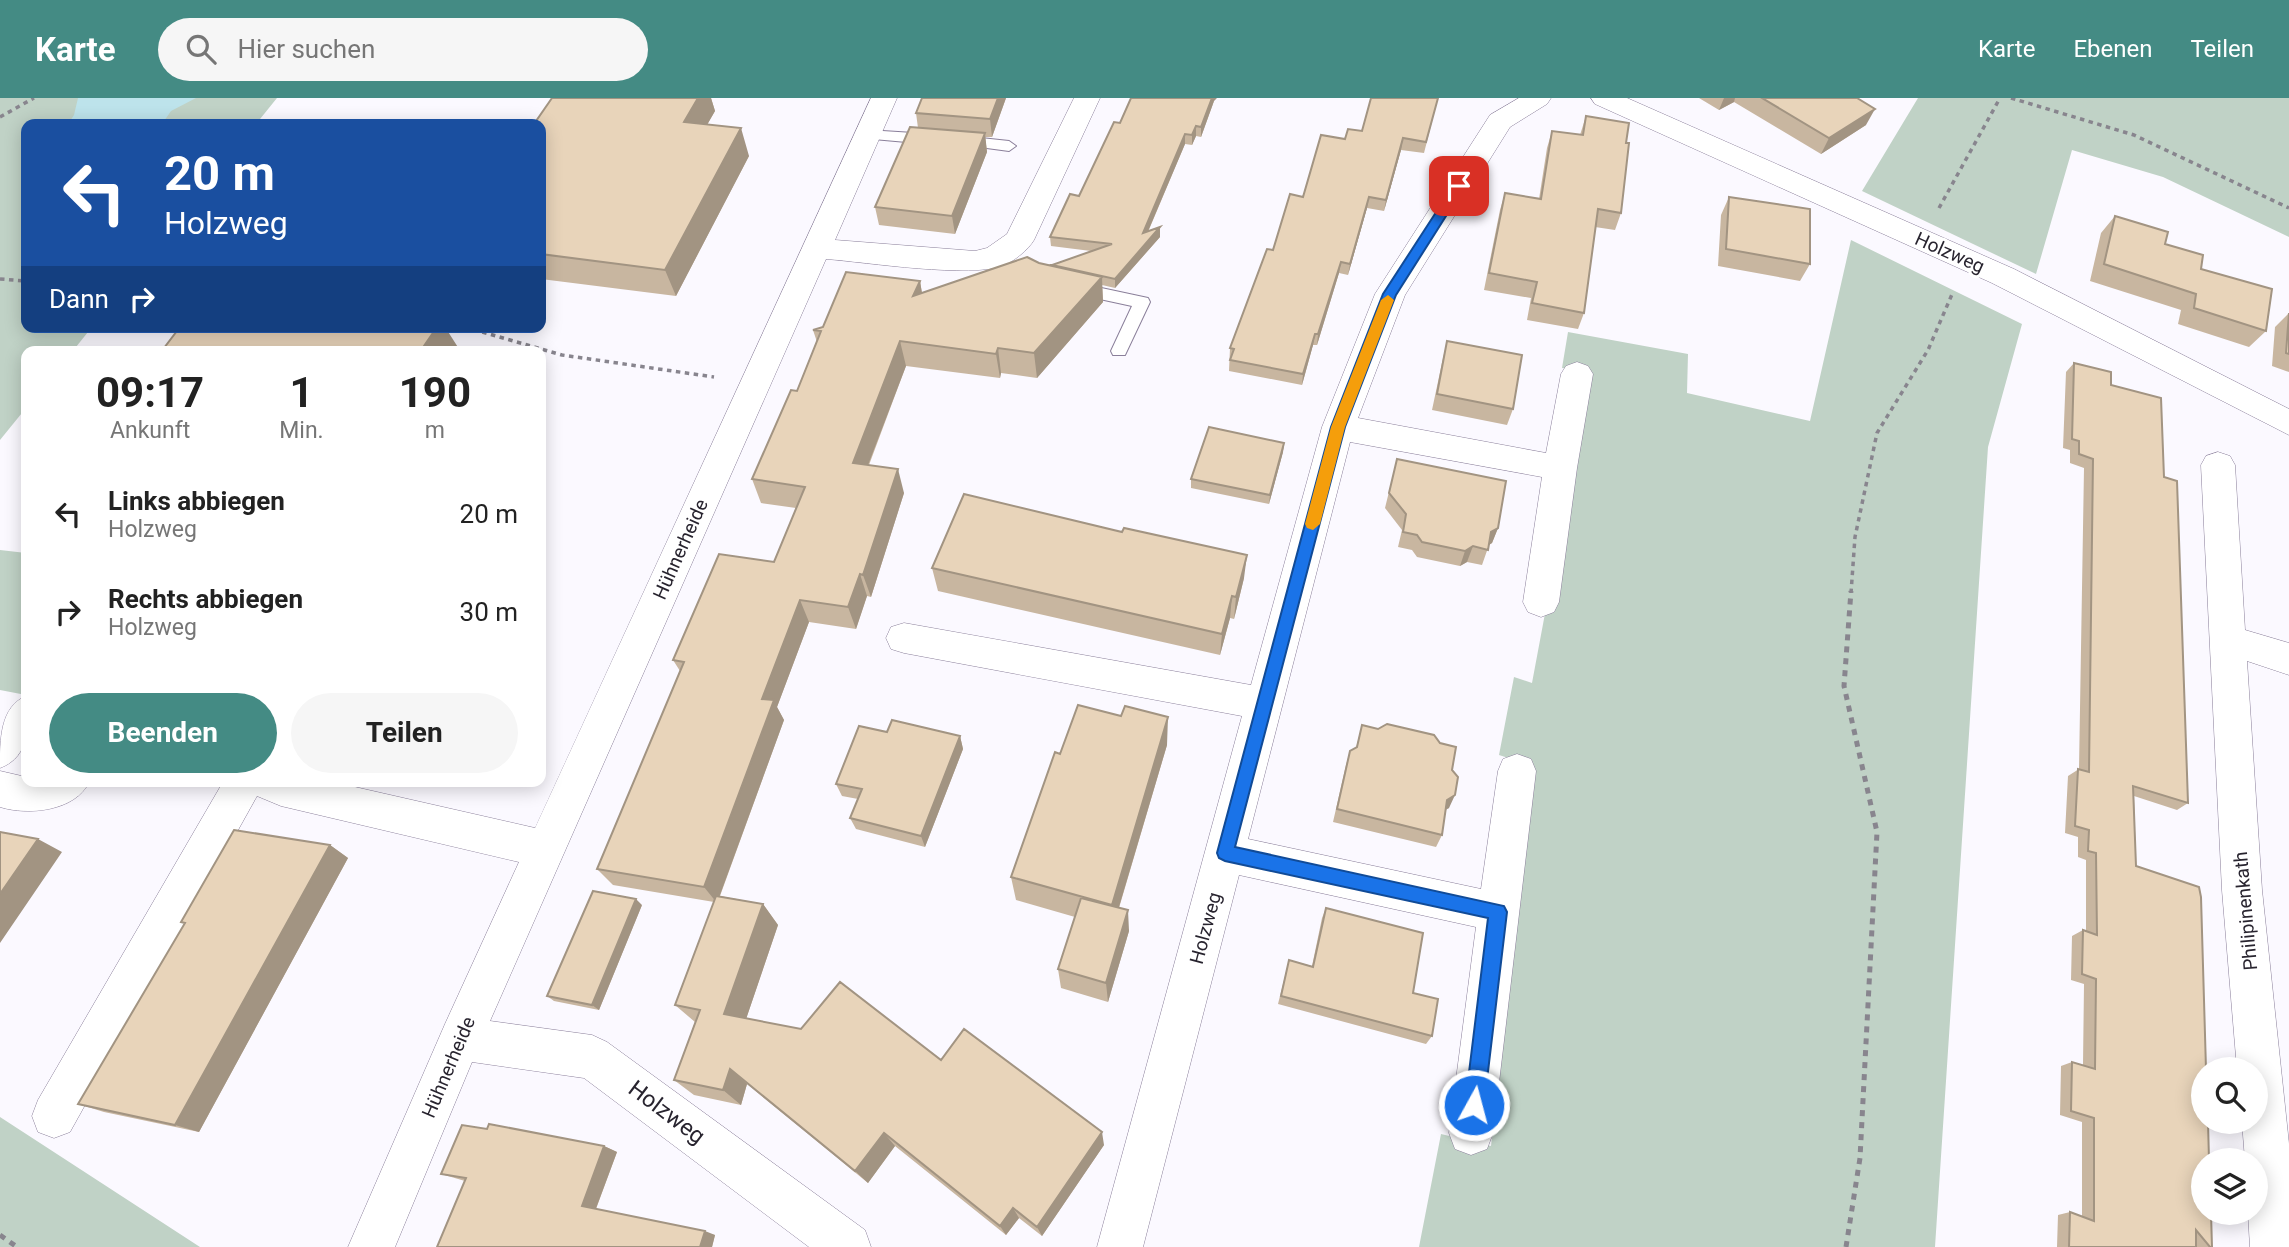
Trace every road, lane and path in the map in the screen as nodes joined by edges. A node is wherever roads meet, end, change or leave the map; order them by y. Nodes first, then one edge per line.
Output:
1 (34, 98) edge
2 (884, 98) edge
3 (1087, 98) edge
4 (1538, 98) edge
5 (1604, 98) edge
6 (2000, 98) edge
7 (2011, 98) edge
8 (0, 117) edge
9 (867, 135) junction
10 (1009, 146) dead end
11 (2289, 208) edge
12 (1922, 239) junction
13 (816, 248) junction
14 (1968, 260) junction
15 (0, 279) edge
16 (21, 281) edge
17 (1061, 285) edge
18 (486, 333) edge
19 (531, 346) edge
20 (546, 350) edge
21 (1119, 351) dead end
22 (1577, 374) dead end
23 (755, 383) junction
24 (2289, 423) edge
25 (1338, 427) junction
26 (2218, 465) dead end
27 (1560, 468) junction
28 (1541, 602) dead end
29 (904, 638) dead end
30 (2228, 640) junction
31 (2289, 659) edge
32 (1265, 704) junction
33 (0, 708) edge
34 (21, 711) edge
35 (21, 720) edge
36 (0, 751) edge
37 (1517, 771) dead end
38 (56, 787) edge
39 (241, 787) edge
40 (277, 787) edge
41 (0, 789) edge
42 (545, 849) junction
43 (1225, 853) junction
44 (1498, 912) junction
45 (460, 1039) junction
46 (54, 1116) dead end
47 (1471, 1133) dead end
48 (2279, 1185) edge
49 (0, 1235) edge
50 (17, 1247) edge
51 (371, 1247) edge
52 (848, 1247) edge
53 (1120, 1247) edge
54 (1846, 1247) edge
55 (2273, 1247) edge

1 - 8 path
2 - 9 street, Hühnerheide
3 - 13 street
4 - 25 street, Holzweg
5 - 12 street, Holzweg
6 - 12 path
7 - 11 path
9 - 10 lane
9 - 13 street, Hühnerheide
12 - 14 street, Holzweg
13 - 23 street, Hühnerheide
14 - 24 street, Holzweg
14 - 54 path
15 - 16 path
17 - 21 lane
18 - 19 path
20 - 23 path
22 - 27 street
23 - 42 street, Hühnerheide
25 - 27 street
25 - 32 street, Holzweg
26 - 30 street, Philipinenkath
27 - 28 street
29 - 32 street
30 - 31 street
30 - 48 street, Philipinenkath
32 - 43 street, Holzweg
33 - 34 street
35 - 36 street
37 - 44 street
38 - 41 street
39 - 46 street
40 - 42 street
42 - 45 street, Hühnerheide
43 - 44 street
43 - 53 street, Holzweg
44 - 47 street
45 - 51 street, Hühnerheide
45 - 52 street, Holzweg
48 - 55 street, Philipinenkath
49 - 50 path

